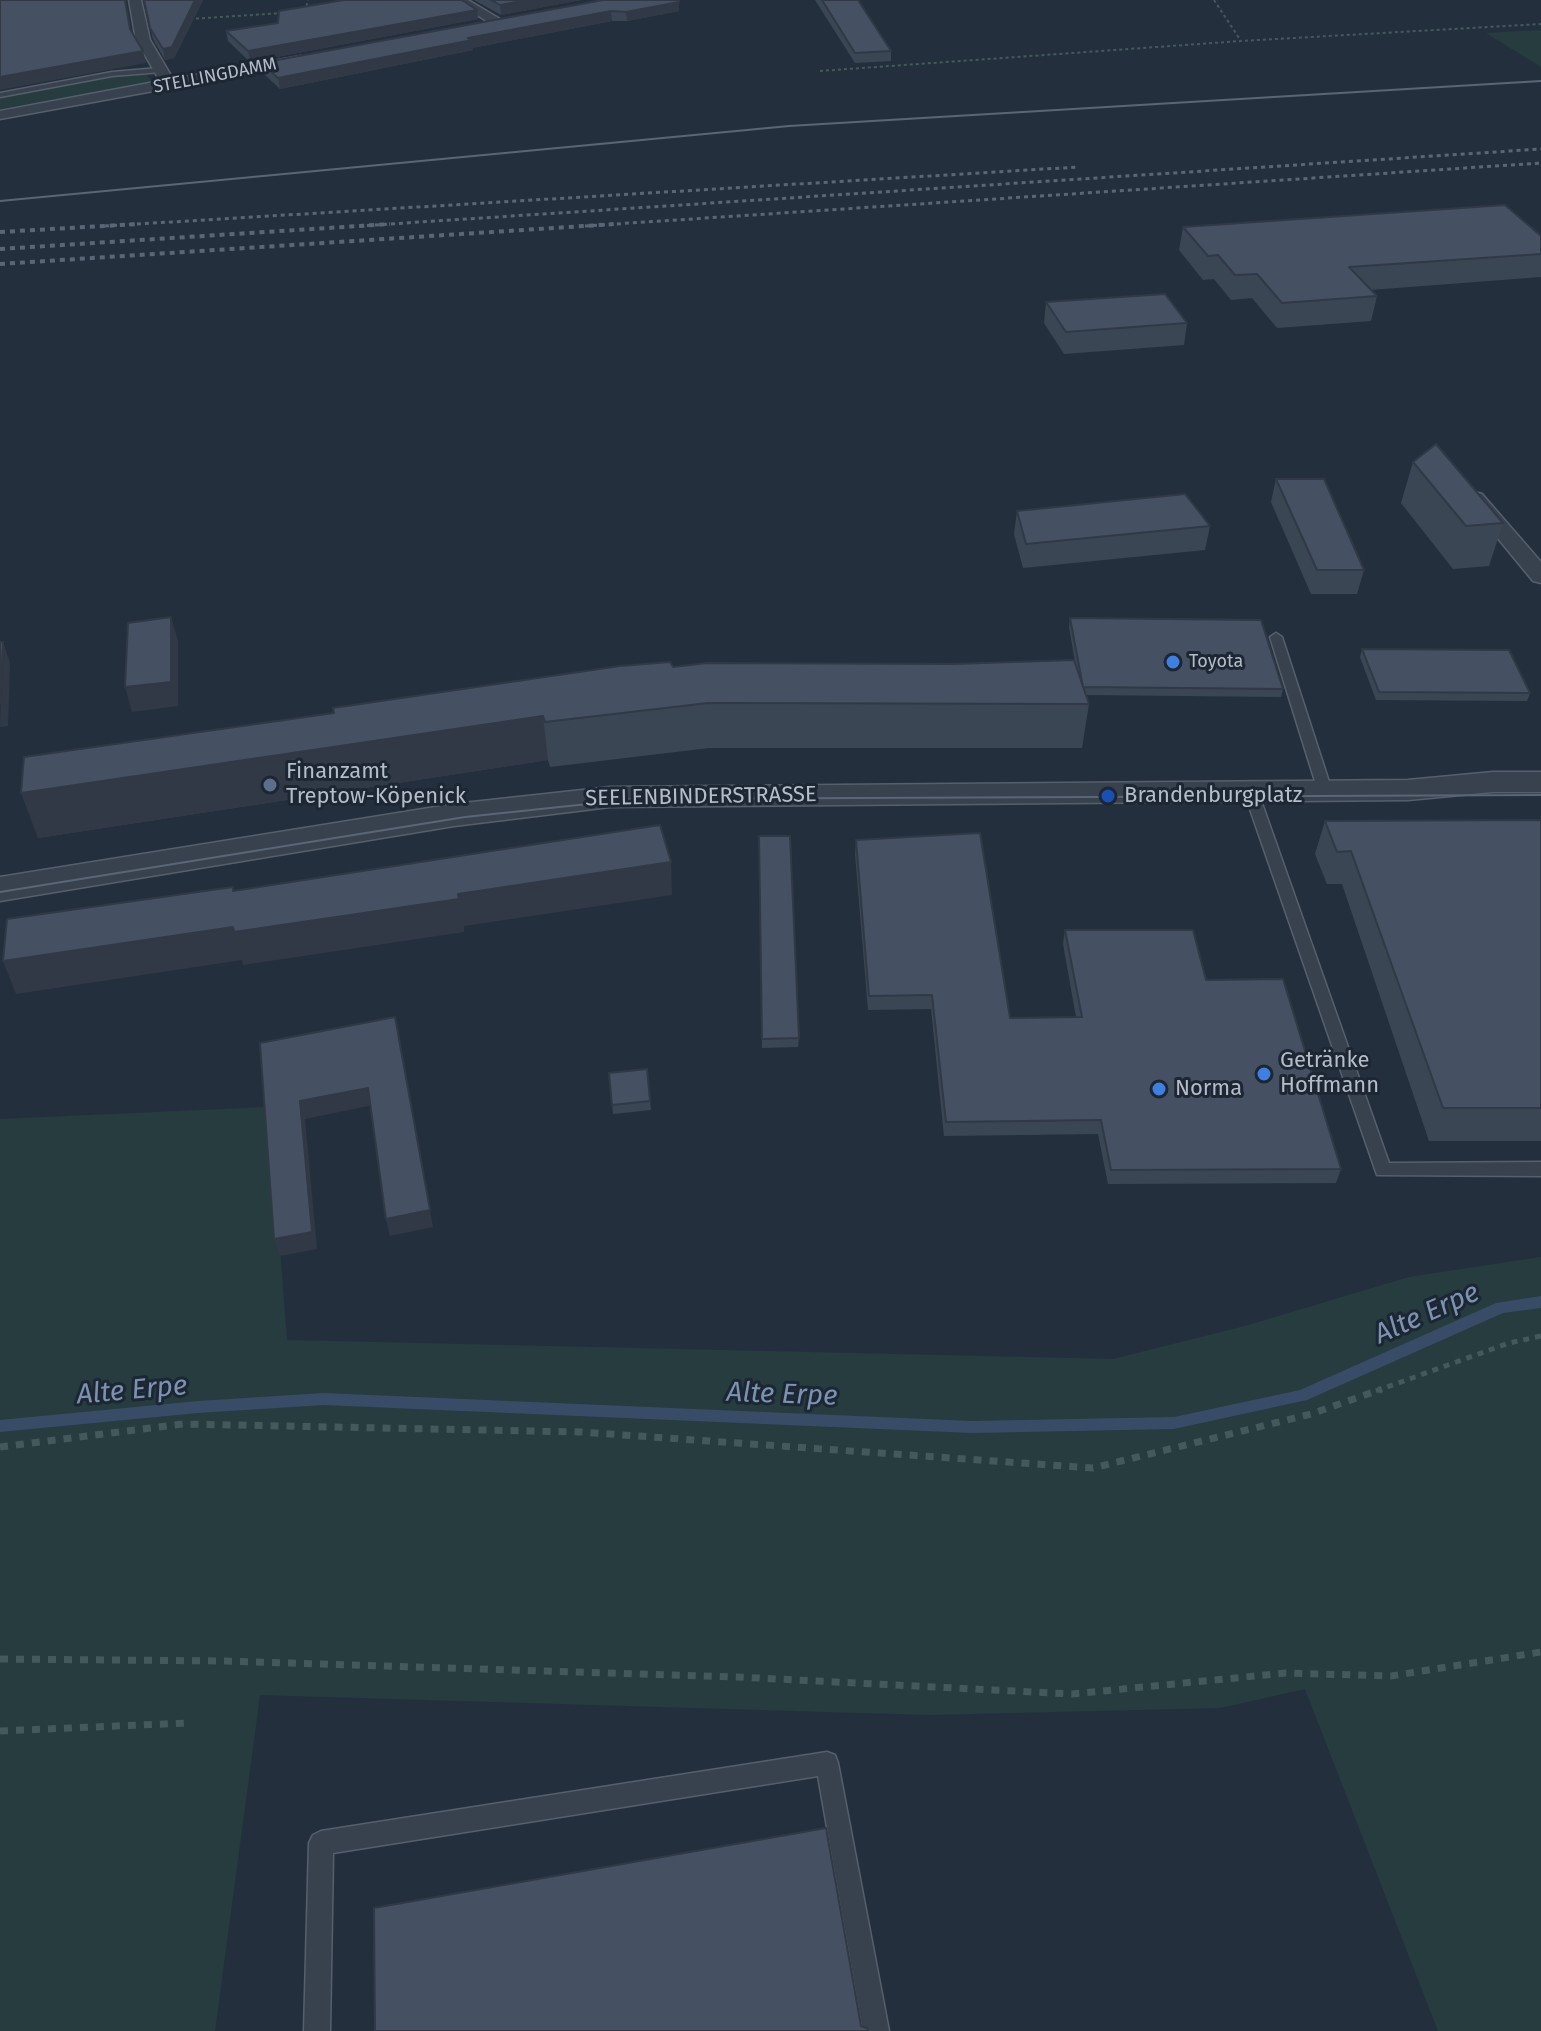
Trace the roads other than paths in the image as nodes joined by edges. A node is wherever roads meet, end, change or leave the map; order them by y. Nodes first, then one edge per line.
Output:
1 (135, 0) edge
2 (459, 0) edge
3 (513, 20) edge
4 (498, 22) junction
5 (483, 25) edge
6 (312, 58) edge
7 (159, 70) junction
8 (169, 84) junction
9 (0, 95) edge
10 (0, 115) edge
11 (1461, 482) edge
12 (1541, 576) edge
13 (1276, 637) dead end
14 (1541, 782) edge
15 (1408, 790) junction
16 (1325, 791) junction
17 (1251, 792) junction
18 (1541, 801) edge
19 (0, 889) edge
20 (1541, 1169) edge
21 (317, 2031) edge
22 (876, 2031) edge

1 - 7 street
2 - 4 street
3 - 4 street
4 - 5 street
6 - 8 street, STELLINGDAMM
7 - 8 street
7 - 9 lane
8 - 10 street, STELLINGDAMM
11 - 12 street
13 - 16 lane
14 - 15 street, SEELENBINDERSTRASSE
15 - 16 street, SEELENBINDERSTRASSE
15 - 18 street, SEELENBINDERSTRASSE
16 - 17 street, SEELENBINDERSTRASSE
17 - 19 street, SEELENBINDERSTRASSE
17 - 20 lane
21 - 22 lane

